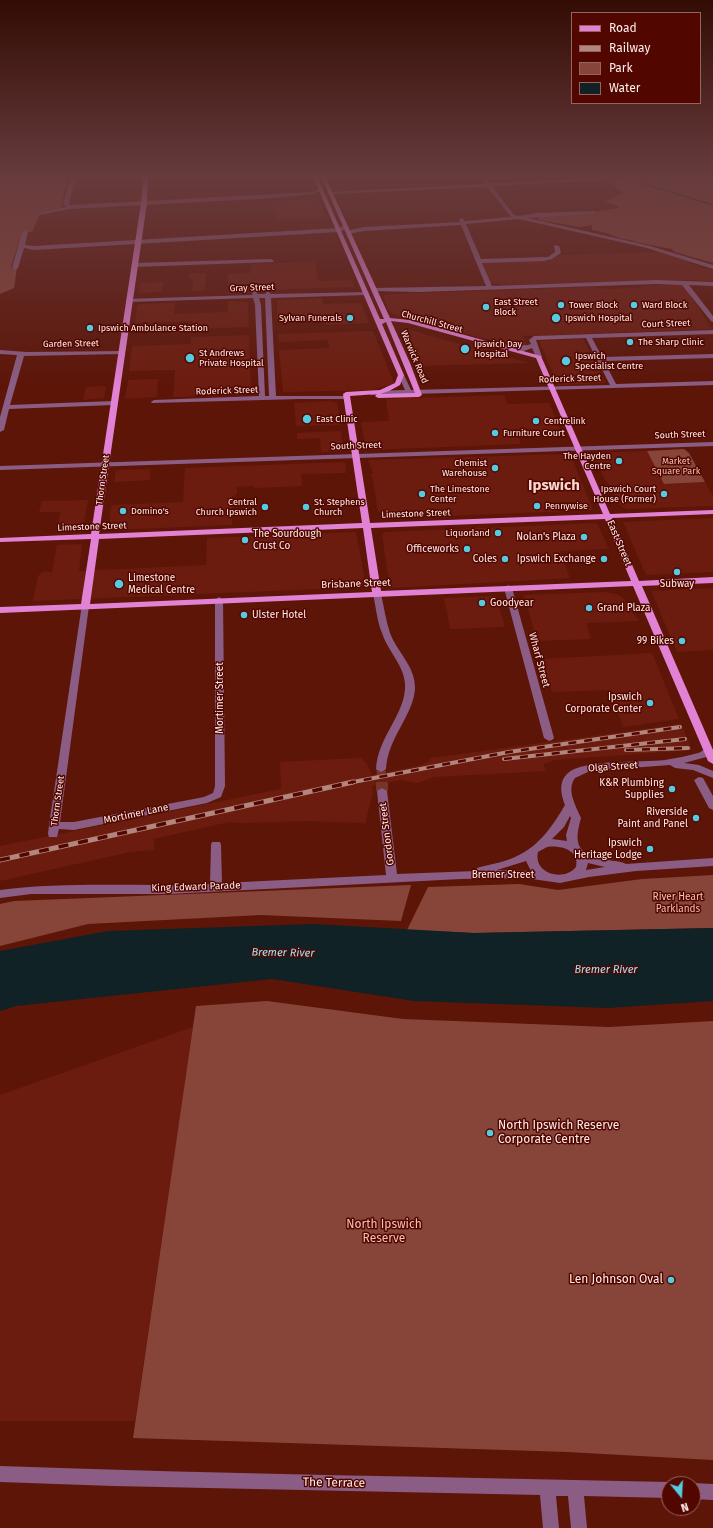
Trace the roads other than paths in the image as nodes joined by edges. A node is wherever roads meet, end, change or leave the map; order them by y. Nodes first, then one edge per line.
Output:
1 (68, 245) edge
2 (137, 245) edge
3 (346, 245) edge
4 (354, 245) edge
5 (473, 245) edge
6 (640, 245) edge
7 (22, 246) joint
8 (556, 246) dead end
9 (271, 261) dead end
10 (479, 261) junction
11 (134, 265) junction
12 (713, 267) edge
13 (15, 268) dead end
14 (633, 282) junction
15 (669, 282) junction
16 (683, 282) junction
17 (690, 282) junction
18 (713, 284) edge
19 (537, 286) junction
20 (601, 286) junction
21 (643, 287) junction
22 (490, 288) junction
23 (375, 291) junction
24 (365, 292) junction
25 (268, 294) junction
26 (255, 295) junction
27 (129, 298) junction
28 (698, 298) junction
29 (382, 307) junction
30 (374, 312) junction
31 (387, 319) junction
32 (713, 320) edge
33 (379, 324) junction
34 (410, 324) junction
35 (393, 331) junction
36 (713, 332) edge
37 (588, 336) junction
38 (123, 340) junction
39 (534, 345) junction
40 (502, 346) junction
41 (0, 352) edge
42 (121, 352) junction
43 (82, 353) junction
44 (21, 354) junction
45 (713, 356) edge
46 (540, 358) junction
47 (600, 359) junction
48 (407, 363) junction
49 (396, 364) junction
50 (401, 375) junction
51 (713, 383) edge
52 (614, 386) junction
53 (553, 389) junction
54 (369, 393) junction
55 (419, 393) junction
56 (410, 394) junction
57 (346, 396) junction
58 (262, 398) junction
59 (273, 398) junction
60 (154, 402) dead end
61 (113, 404) junction
62 (6, 407) junction
63 (0, 430) edge
64 (713, 444) edge
65 (579, 448) junction
66 (355, 456) junction
67 (105, 465) junction
68 (0, 468) edge
69 (713, 512) edge
70 (608, 516) junction
71 (367, 526) junction
72 (95, 537) junction
73 (0, 540) edge
74 (713, 580) edge
75 (637, 584) junction
76 (508, 588) junction
77 (377, 594) junction
78 (219, 600) junction
79 (85, 606) junction
80 (0, 610) edge
81 (548, 738) dead end
82 (709, 749) edge
83 (713, 761) edge
84 (665, 763) junction
85 (381, 769) tunnel mouth
86 (713, 775) edge
87 (699, 780) dead end
88 (382, 791) tunnel mouth
89 (217, 795) joint
90 (570, 805) junction
91 (713, 806) edge
92 (54, 829) joint
93 (216, 845) dead end
94 (537, 849) junction
95 (577, 852) junction
96 (713, 862) edge
97 (636, 867) junction
98 (461, 875) junction
99 (544, 876) junction
100 (574, 876) junction
101 (392, 878) junction
102 (216, 887) junction
103 (0, 894) edge
104 (0, 1474) edge
105 (547, 1487) junction
106 (575, 1488) junction
107 (661, 1490) edge
108 (701, 1491) edge
109 (713, 1492) edge
110 (551, 1528) edge
111 (579, 1528) edge

1 - 7 street
2 - 11 main road, Thorn Street
3 - 24 main road, Warwick Road
4 - 23 main road, Warwick Road
5 - 10 street
6 - 12 street
7 - 13 street
8 - 10 street
9 - 11 street
10 - 22 street
11 - 27 main road, Thorn Street
14 - 15 street
14 - 20 street
14 - 21 street
15 - 16 street
15 - 21 street
16 - 17 street
16 - 28 street
17 - 18 street
17 - 28 street
19 - 20 street
19 - 20 street
19 - 22 street
20 - 21 street
22 - 23 street
23 - 24 main road, Gray Street
23 - 29 main road, Warwick Road
24 - 25 street, Gray Street
24 - 30 main road, Warwick Road
25 - 26 street, Gray Street
25 - 59 street
26 - 27 street, Gray Street
26 - 58 street
27 - 38 main road, Thorn Street
28 - 32 street
29 - 31 main road, Warwick Road
29 - 34 main road, Churchill Street
30 - 31 main road
30 - 33 main road, Warwick Road
31 - 33 main road
31 - 34 main road, Churchill Street
31 - 35 main road, Warwick Road
33 - 49 main road, Warwick Road
34 - 35 main road
34 - 40 main road, Churchill Street
34 - 46 main road, Churchill Street
35 - 48 main road, Warwick Road
36 - 37 street, Court Street
37 - 39 street, Court Street
37 - 47 street
38 - 42 main road, Thorn Street
38 - 43 street
39 - 40 street
39 - 46 street, East Street
40 - 46 main road, Churchill Street
41 - 44 street, Garden Street
42 - 43 street, Garden Street
42 - 61 main road, Thorn Street
43 - 44 street, Garden Street
44 - 62 street
45 - 47 street
46 - 53 main road, East Street
47 - 52 street
48 - 49 main road
48 - 55 main road, Warwick Road
49 - 50 main road, Warwick Road
50 - 54 main road
50 - 56 street, Warwick Road
51 - 52 street, Roderick Street
52 - 53 street, Roderick Street
53 - 55 street, Roderick Street
53 - 65 main road, East Street
54 - 56 street, Roderick Street
54 - 57 main road, Roderick Street
55 - 56 main road, Roderick Street
56 - 57 main road, Roderick Street
57 - 59 street, Roderick Street
57 - 66 main road
58 - 59 street, Roderick Street
58 - 60 street, Roderick Street
61 - 62 street
61 - 67 main road, Thorn Street
62 - 63 street
64 - 65 street, South Street
65 - 66 street, South Street
65 - 70 main road, East Street
66 - 67 street, South Street
66 - 71 main road
67 - 68 street, South Street
67 - 72 main road, Thorn Street
69 - 70 main road, Limestone Street
70 - 71 main road, Limestone Street
70 - 75 main road, East Street
71 - 72 main road, Limestone Street
71 - 77 main road
72 - 73 main road, Limestone Street
72 - 79 main road, Thorn Street
74 - 75 main road, Brisbane Street
75 - 76 main road, Brisbane Street
75 - 82 main road, East Street
76 - 77 main road, Brisbane Street
76 - 81 street, Wharf Street
77 - 78 main road, Brisbane Street
77 - 85 street
78 - 79 main road, Brisbane Street
78 - 89 street, Mortimer Street
79 - 80 main road, Brisbane Street
79 - 92 street, Thorn Street
82 - 83 main road, East Street
82 - 84 street, Olga Street
84 - 86 street, Olga Street
84 - 90 street, Olga Street
87 - 91 street
88 - 101 street, Gordon Street
89 - 92 street, Mortimer Lane
90 - 94 street
90 - 95 street, Olga Street
93 - 102 street
94 - 95 street, Bremer Street
94 - 98 street, Bremer Street
94 - 99 street, Bremer Street
95 - 97 street, Bremer Street
95 - 100 street
96 - 97 street, Bremer Street
97 - 100 street, Bremer Street
98 - 99 street, Bremer Street
98 - 101 street, Bremer Street
99 - 100 street, Bremer Street
101 - 102 street, King Edward Parade
102 - 103 street, King Edward Parade
104 - 105 street, The Terrace
105 - 106 street, The Terrace
105 - 110 street
106 - 107 street, The Terrace
106 - 111 street
108 - 109 street

